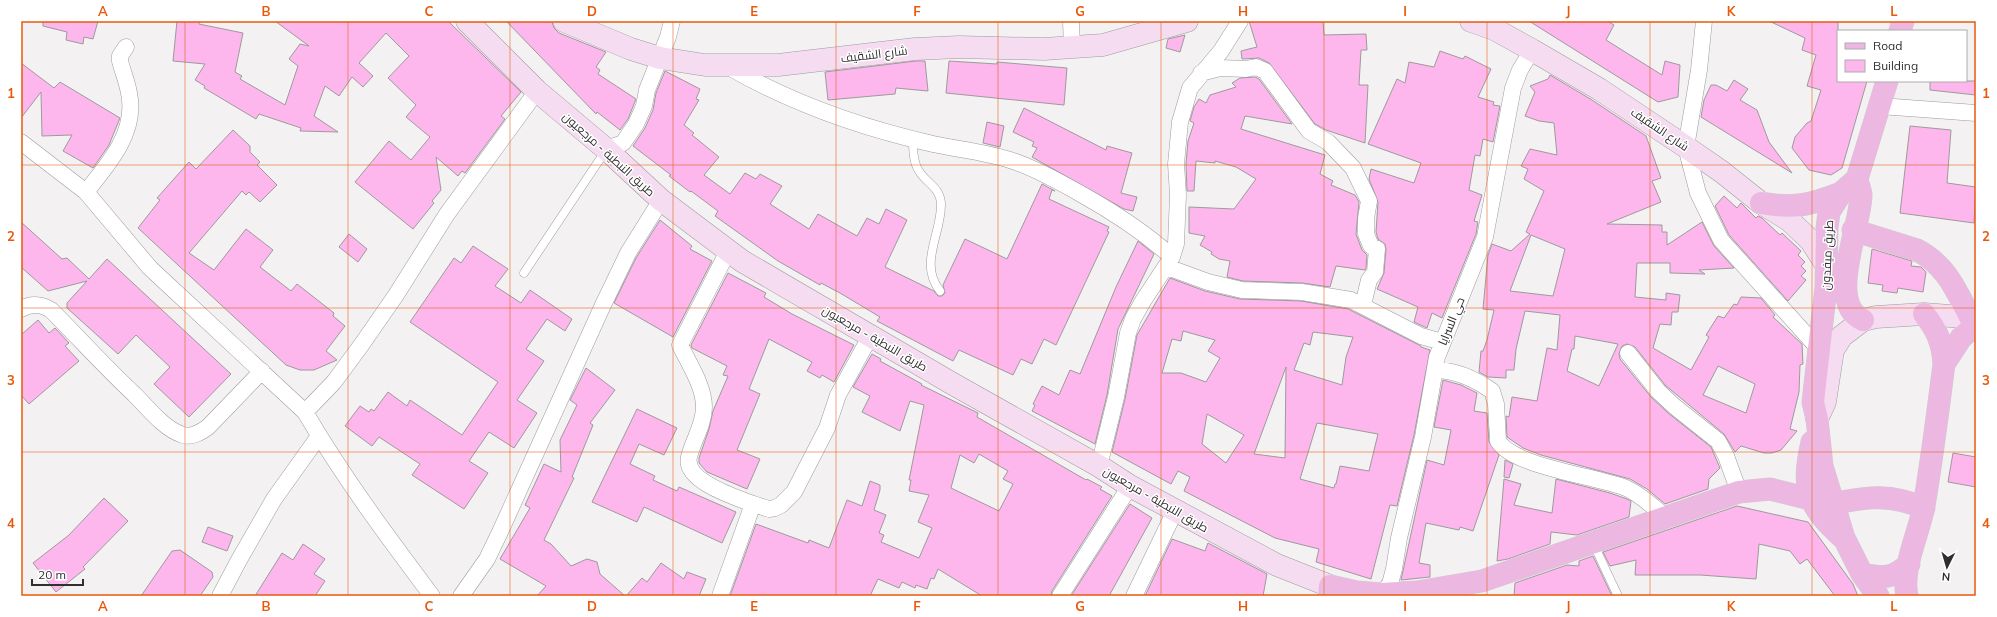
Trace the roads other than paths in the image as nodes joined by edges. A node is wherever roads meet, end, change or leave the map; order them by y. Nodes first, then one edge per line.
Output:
1 (467, 21) edge
2 (564, 21) edge
3 (672, 21) edge
4 (1071, 21) edge
5 (1187, 21) edge
6 (1240, 21) edge
7 (1471, 21) edge
8 (1704, 21) edge
9 (1494, 25) edge
10 (126, 47) dead end
11 (1072, 48) junction
12 (1532, 50) junction
13 (660, 58) junction
14 (724, 65) junction
15 (1201, 73) junction
16 (1887, 82) edge
17 (537, 91) junction
18 (1880, 106) junction
19 (1976, 113) edge
20 (913, 138) junction
21 (21, 142) edge
22 (1686, 147) junction
23 (606, 149) junction
24 (1849, 186) junction
25 (86, 192) junction
26 (661, 200) junction
27 (1762, 203) junction
28 (1853, 230) junction
29 (728, 251) junction
30 (1170, 262) junction
31 (1827, 266) junction
32 (524, 273) dead end
33 (940, 291) dead end
34 (1363, 305) junction
35 (21, 309) edge
36 (1924, 314) junction
37 (1863, 320) junction
38 (1974, 320) edge
39 (871, 335) junction
40 (1442, 342) junction
41 (1819, 349) junction
42 (1628, 353) dead end
43 (1944, 364) junction
44 (1435, 370) junction
45 (262, 371) junction
46 (305, 412) junction
47 (1818, 419) junction
48 (319, 436) junction
49 (1099, 466) junction
50 (1130, 486) junction
51 (1739, 492) junction
52 (1810, 499) junction
53 (753, 504) junction
54 (1834, 504) junction
55 (1924, 508) junction
56 (1175, 511) junction
57 (1666, 517) junction
58 (1844, 538) junction
59 (1593, 542) junction
60 (1909, 564) junction
61 (1862, 574) junction
62 (1329, 591) edge
63 (1381, 594) junction
64 (1417, 594) edge
65 (220, 596) edge
66 (432, 596) edge
67 (461, 596) edge
68 (720, 596) edge
69 (1060, 596) edge
70 (1134, 596) edge
71 (1618, 596) edge
72 (1878, 596) edge
73 (1907, 596) edge

1 - 17 main road, طريق النبطية - مرجعيون
2 - 13 main road, شارع الشقيف
3 - 13 street
4 - 11 street
5 - 11 main road, شارع الشقيف
6 - 15 street
7 - 9 main road, شارع الشقيف
8 - 22 street
9 - 12 main road, شارع الشقيف
10 - 25 street
11 - 14 main road, شارع الشقيف
12 - 22 main road, شارع الشقيف
12 - 40 street, حي السرايا
13 - 14 main road, شارع الشقيف
13 - 23 street
14 - 20 street
15 - 30 street
15 - 34 street
16 - 18 main road, طريق ميفدون
17 - 23 main road, طريق النبطية - مرجعيون
17 - 46 street
18 - 19 street
18 - 24 main road, طريق ميفدون
20 - 30 street
20 - 33 lane
21 - 25 street
22 - 27 main road, شارع الشقيف
22 - 41 street
23 - 26 main road, طريق النبطية - مرجعيون
23 - 32 lane
24 - 27 main road
24 - 28 main road
24 - 31 main road, طريق ميفدون
25 - 45 street
26 - 29 main road, طريق النبطية - مرجعيون
26 - 67 street
27 - 31 main road, شارع الشقيف
28 - 37 main road
28 - 38 main road
29 - 39 main road, طريق النبطية - مرجعيون
29 - 53 street
30 - 34 street
30 - 49 street
31 - 41 main road, طريق ميفدون
34 - 40 street
35 - 45 street
36 - 37 main road
36 - 38 main road
36 - 43 main road
37 - 47 main road
38 - 43 main road
39 - 49 main road, طريق النبطية - مرجعيون
39 - 53 street
40 - 44 street, حي السرايا
41 - 47 main road, طريق ميفدون
42 - 51 street
43 - 55 main road
44 - 57 street
44 - 63 street, حي السرايا
45 - 46 street
46 - 48 street
47 - 52 main road, طريق ميفدون
47 - 54 main road, طريق ميفدون
48 - 65 street
48 - 66 street
49 - 50 main road, طريق النبطية - مرجعيون
50 - 56 main road, طريق النبطية - مرجعيون
50 - 69 street
51 - 52 main road
51 - 57 main road
52 - 58 main road, طريق ميفدون
53 - 68 street
54 - 55 main road
54 - 58 main road, طريق ميفدون
55 - 60 main road
56 - 62 main road, طريق النبطية - مرجعيون
56 - 70 street
57 - 59 main road
58 - 61 main road, طريق ميفدون
59 - 64 main road
59 - 71 lane
60 - 61 main road
60 - 73 main road
61 - 72 main road, طريق ميفدون
62 - 63 main road
63 - 64 main road

